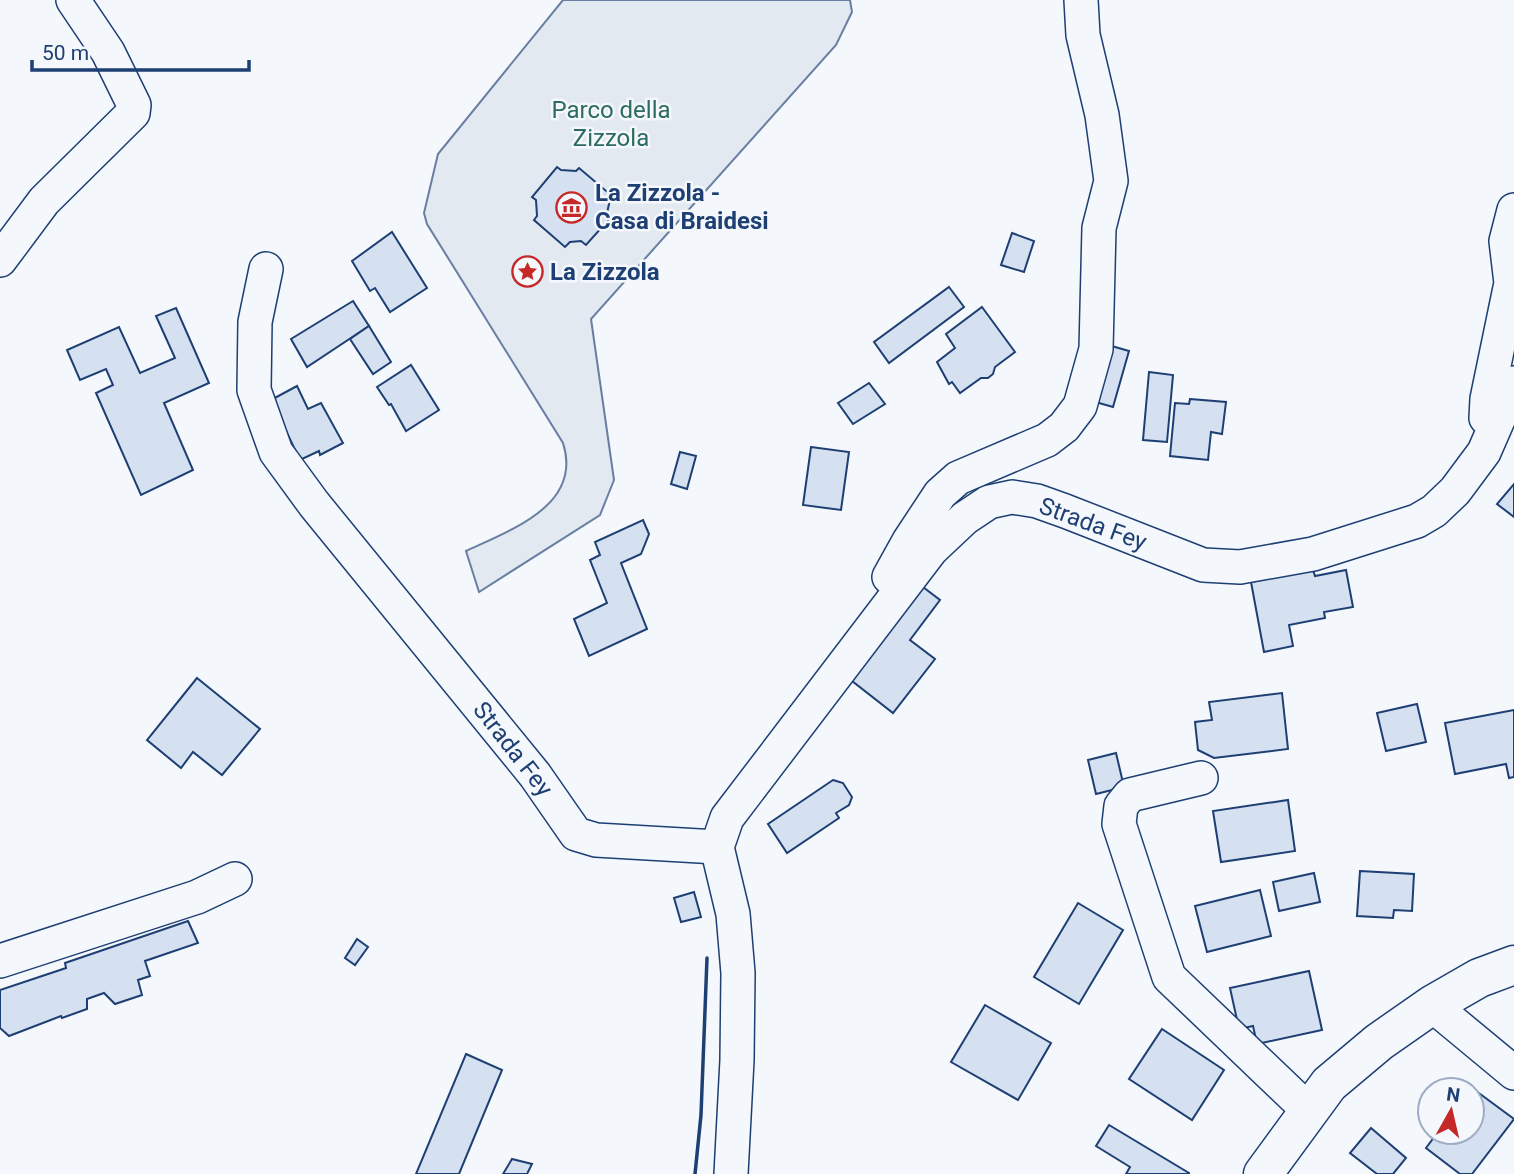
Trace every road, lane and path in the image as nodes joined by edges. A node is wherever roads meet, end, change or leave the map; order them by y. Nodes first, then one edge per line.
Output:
1 (73, 0) edge
2 (1081, 0) edge
3 (1514, 210) edge
4 (0, 260) edge
5 (266, 269) dead end
6 (1514, 383) edge
7 (1484, 452) junction
8 (857, 649) junction
9 (1201, 778) dead end
10 (717, 847) junction
11 (235, 879) dead end
12 (0, 961) edge
13 (1514, 965) edge
14 (1432, 1005) junction
15 (1514, 1073) edge
16 (1308, 1110) junction
17 (731, 1174) edge
18 (1263, 1174) edge

1 - 4 street
2 - 8 street
3 - 7 street
5 - 10 street, Strada Fey
6 - 7 street, Strada Fey
7 - 8 street, Strada Fey
8 - 10 street, Strada Fey
9 - 16 street
10 - 17 street
11 - 12 street
13 - 14 main road
14 - 15 street
14 - 16 main road
16 - 18 main road

